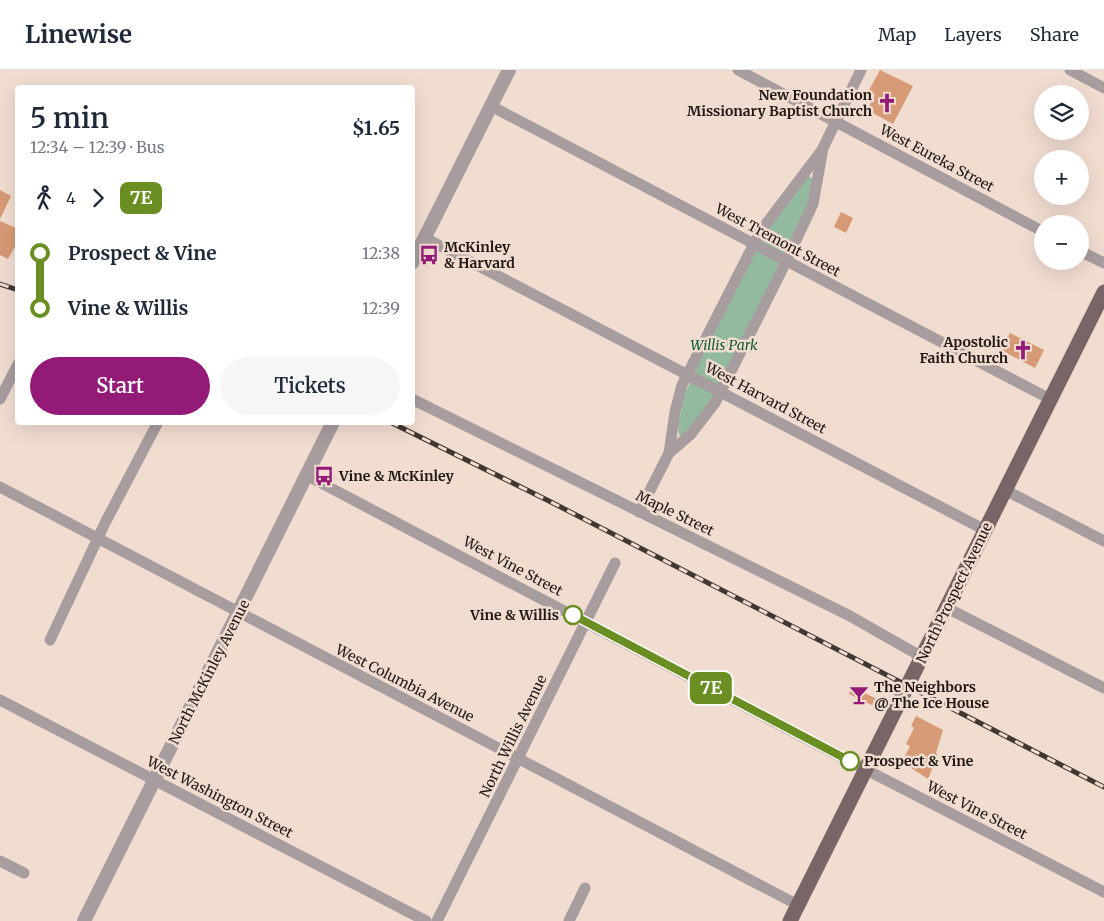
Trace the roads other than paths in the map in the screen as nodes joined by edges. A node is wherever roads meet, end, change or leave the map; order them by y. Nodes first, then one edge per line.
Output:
1 (509, 70) edge
2 (738, 70) edge
3 (861, 70) edge
4 (1070, 70) edge
5 (1104, 88) edge
6 (491, 106) junction
7 (836, 122) junction
8 (823, 148) junction
9 (1034, 227) edge
10 (425, 238) junction
11 (753, 244) junction
12 (1089, 256) edge
13 (415, 258) edge
14 (786, 261) junction
15 (1104, 263) edge
16 (1104, 292) edge
17 (15, 370) edge
18 (688, 374) junction
19 (721, 392) junction
20 (0, 399) edge
21 (415, 400) edge
22 (1050, 400) junction
23 (156, 425) edge
24 (331, 425) edge
25 (670, 453) junction
26 (306, 474) junction
27 (0, 487) edge
28 (1005, 490) junction
29 (639, 512) junction
30 (985, 530) junction
31 (99, 538) junction
32 (1104, 541) edge
33 (615, 563) dead end
34 (947, 608) junction
35 (239, 613) junction
36 (586, 622) junction
37 (50, 640) dead end
38 (922, 657) junction
39 (1104, 688) edge
40 (0, 700) edge
41 (518, 759) junction
42 (866, 769) junction
43 (154, 780) junction
44 (0, 861) edge
45 (24, 873) dead end
46 (585, 888) dead end
47 (1104, 892) edge
48 (794, 916) edge
49 (84, 921) edge
50 (426, 921) edge
51 (437, 921) edge
52 (569, 921) edge

1 - 6 street
2 - 7 street, West Eureka Street
3 - 7 street
4 - 5 street
6 - 10 street
6 - 11 street, West Tremont Street
7 - 8 street
7 - 9 street, West Eureka Street
8 - 11 street
8 - 14 street
10 - 13 street
10 - 18 street, West Harvard Street
11 - 14 street, West Tremont Street
11 - 18 street
12 - 15 street
14 - 19 street
14 - 22 street, West Tremont Street
16 - 22 main road, North Prospect Avenue
17 - 20 street
18 - 19 street, West Harvard Street
18 - 25 street
19 - 25 street
19 - 30 street, West Harvard Street
21 - 29 street, Maple Street
22 - 28 main road, North Prospect Avenue
23 - 31 street
24 - 26 street, North McKinley Avenue
25 - 29 street
26 - 35 street, North McKinley Avenue
26 - 36 street, West Vine Street
27 - 31 street, West Columbia Avenue
28 - 30 main road, North Prospect Avenue
28 - 32 street
29 - 38 street, Maple Street
30 - 34 main road, North Prospect Avenue
31 - 35 street, West Columbia Avenue
31 - 37 street
33 - 36 street, North Willis Avenue
34 - 38 main road, North Prospect Avenue
34 - 39 street
35 - 41 street, West Columbia Avenue
35 - 43 street, North McKinley Avenue
36 - 41 street, North Willis Avenue
36 - 42 street, West Vine Street
38 - 42 main road, North Prospect Avenue
40 - 43 street, West Washington Street
41 - 48 street, West Columbia Avenue
41 - 51 street, North Willis Avenue
42 - 47 street, West Vine Street
42 - 48 main road, North Prospect Avenue
43 - 49 street, North McKinley Avenue
43 - 50 street, West Washington Street
44 - 45 street
46 - 52 street

